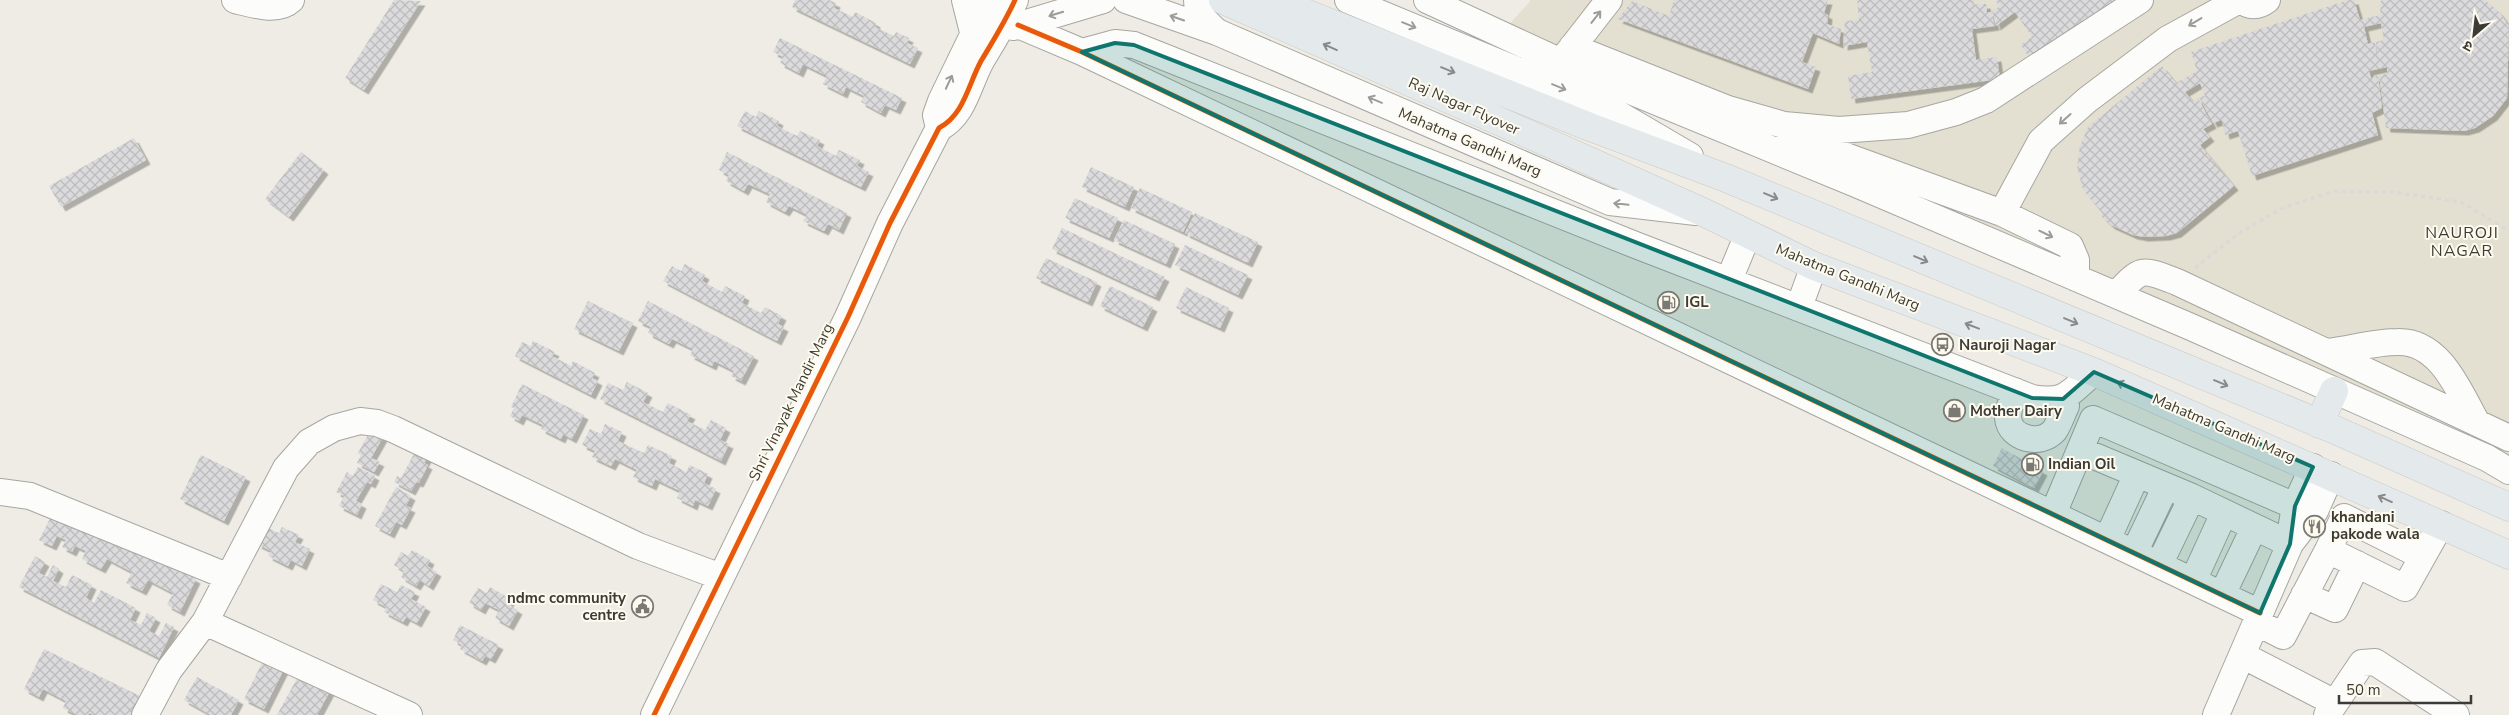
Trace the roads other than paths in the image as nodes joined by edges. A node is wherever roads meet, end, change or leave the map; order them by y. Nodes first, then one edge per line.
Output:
1 (235, 0) edge
2 (292, 0) edge
3 (965, 0) edge
4 (990, 0) edge
5 (1015, 0) edge
6 (1103, 0) edge
7 (1126, 0) edge
8 (1197, 0) edge
9 (1223, 0) edge
10 (1273, 0) edge
11 (1348, 0) edge
12 (1427, 0) edge
13 (1609, 0) edge
14 (2140, 0) edge
15 (2240, 0) edge
16 (2267, 0) edge
17 (1388, 7) edge
18 (1010, 28) junction
19 (973, 32) junction
20 (1218, 32) junction
21 (1082, 52) junction
22 (1566, 55) junction
23 (938, 128) junction
24 (1726, 178) junction
25 (1654, 207) junction
26 (1704, 213) junction
27 (2002, 213) junction
28 (1748, 234) junction
29 (1638, 246) junction
30 (1814, 266) junction
31 (2076, 278) junction
32 (1729, 280) junction
33 (2116, 295) junction
34 (1798, 307) junction
35 (2328, 352) junction
36 (2094, 372) junction
37 (2015, 391) junction
38 (2334, 391) junction
39 (2061, 403) junction
40 (2093, 419) junction
41 (2476, 421) junction
42 (2320, 424) junction
43 (2509, 438) edge
44 (2080, 450) junction
45 (2322, 471) junction
46 (2509, 471) edge
47 (2137, 474) junction
48 (2166, 486) junction
49 (0, 492) edge
50 (2192, 497) junction
51 (2295, 506) junction
52 (2509, 507) edge
53 (2224, 513) junction
54 (2053, 514) junction
55 (2441, 524) junction
56 (2254, 528) junction
57 (2107, 540) junction
58 (2290, 544) junction
59 (2328, 550) junction
60 (2134, 553) junction
61 (2509, 555) edge
62 (2422, 556) junction
63 (2357, 564) junction
64 (2159, 565) junction
65 (229, 576) junction
66 (721, 576) junction
67 (2193, 581) junction
68 (2222, 595) junction
69 (2304, 595) junction
70 (2258, 618) junction
71 (205, 622) junction
72 (2242, 655) junction
73 (2331, 709) edge
74 (145, 715) edge
75 (409, 715) edge
76 (654, 715) edge
77 (2216, 715) edge
78 (2456, 715) edge

1 - 2 street
3 - 19 street
4 - 19 street
5 - 18 street, Shri Vinayak Mandir Marg
6 -> 18 street
20 -> 7 street, Mahatma Gandhi Marg
8 - 20 street
26 -> 9 main road, Raj Nagar Flyover
10 -> 24 main road, Raj Nagar Flyover
11 - 17 street
12 - 22 street
22 -> 13 street
14 - 22 street
15 - 16 street
15 -> 27 street
17 -> 24 street
18 - 21 street
18 - 23 street, Shri Vinayak Mandir Marg
23 -> 19 street
25 -> 20 street, Mahatma Gandhi Marg
21 - 29 street
21 - 54 street
22 - 27 street
22 - 31 street
23 - 66 street, Shri Vinayak Mandir Marg
24 -> 42 main road
25 - 26 street, Mahatma Gandhi Marg
25 - 29 street
26 - 28 main road, Mahatma Gandhi Marg
27 -> 31 street
28 - 30 main road, Mahatma Gandhi Marg
28 - 32 street
29 - 32 street
30 - 34 street
36 -> 30 main road, Mahatma Gandhi Marg
31 - 33 street
32 - 34 street
33 - 35 street
33 - 38 street
34 - 37 street
35 - 41 street
35 - 41 street
36 - 39 street
45 -> 36 main road, Mahatma Gandhi Marg
37 - 39 street
37 - 39 street
38 - 42 main road
38 - 46 street
39 - 40 street
40 - 44 street
40 - 51 street
41 - 43 street
42 - 52 main road
44 - 47 street
44 - 54 street
45 - 51 street
55 -> 45 main road, Mahatma Gandhi Marg
45 - 58 street
47 - 48 street
47 - 57 street
48 - 50 street
48 - 60 street
49 - 65 street
50 - 53 street
50 - 64 street
51 - 58 street
53 - 56 street
53 - 67 street
54 - 57 street
55 - 61 main road, Mahatma Gandhi Marg
55 - 62 street
56 - 58 street
56 - 68 street
57 - 60 street
58 - 70 street
59 - 62 street
59 - 63 street
59 - 69 street
60 - 64 street
62 - 63 street
63 - 69 street
64 - 67 street
65 - 66 street
65 - 71 street
66 - 76 street, Shri Vinayak Mandir Marg
67 - 68 street
68 - 70 street
69 - 70 street
70 - 72 street
71 - 74 street
71 - 75 street
72 - 73 street
72 - 77 street
73 - 78 street

